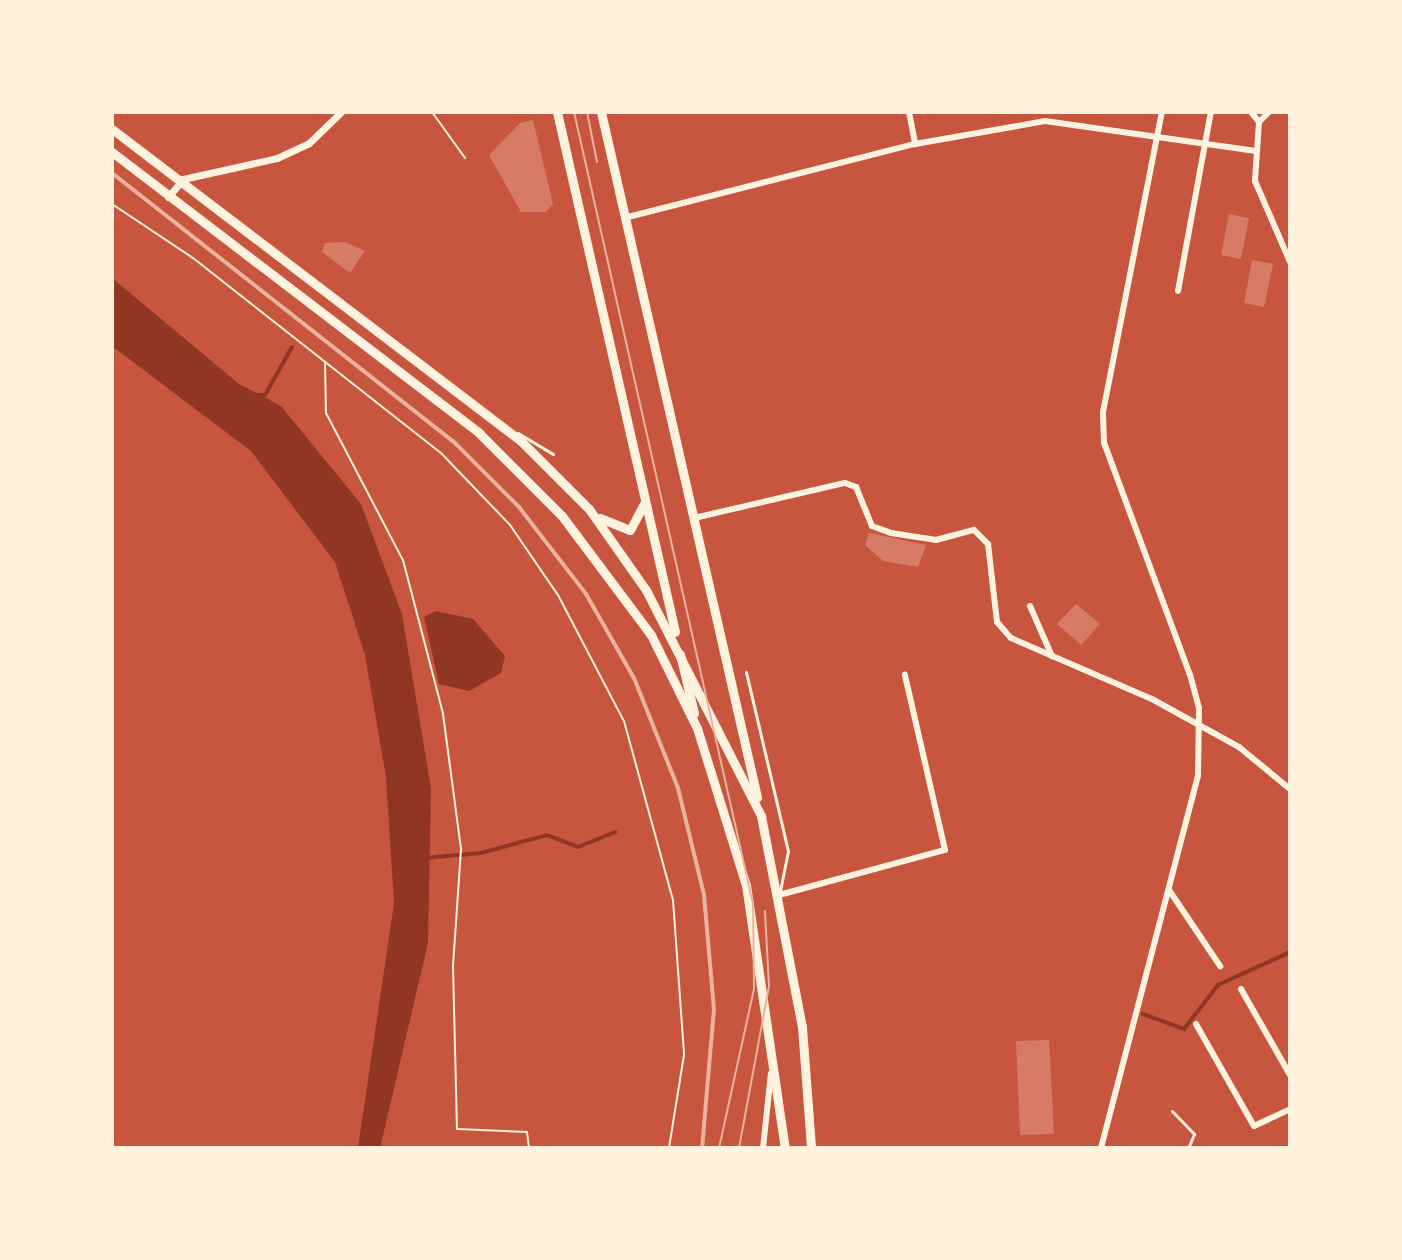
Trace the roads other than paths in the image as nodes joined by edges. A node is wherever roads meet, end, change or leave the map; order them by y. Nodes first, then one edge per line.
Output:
1 (341, 112) edge
2 (557, 112) edge
3 (601, 112) edge
4 (909, 112) edge
5 (1162, 112) edge
6 (1211, 112) edge
7 (1251, 112) edge
8 (1269, 112) edge
9 (1259, 122) junction
10 (112, 129) edge
11 (1159, 134) junction
12 (1206, 141) junction
13 (915, 144) junction
14 (1256, 151) junction
15 (112, 152) edge
16 (183, 179) junction
17 (168, 197) junction
18 (624, 218) junction
19 (1290, 262) edge
20 (1178, 291) dead end
21 (494, 419) junction
22 (553, 454) dead end
23 (644, 492) junction
24 (589, 509) junction
25 (694, 518) junction
26 (1030, 606) dead end
27 (676, 639) junction
28 (1052, 656) junction
29 (746, 672) dead end
30 (905, 675) dead end
31 (1200, 726) junction
32 (697, 728) junction
33 (1290, 789) edge
34 (761, 816) junction
35 (1169, 890) junction
36 (779, 895) junction
37 (1220, 966) dead end
38 (1241, 989) dead end
39 (1196, 1024) dead end
40 (774, 1042) junction
41 (1290, 1075) edge
42 (1290, 1109) edge
43 (1172, 1111) dead end
44 (763, 1148) edge
45 (785, 1148) edge
46 (811, 1148) edge
47 (1101, 1148) edge
48 (1188, 1148) edge

1 - 16 street
2 - 23 main road
3 - 18 main road
4 - 13 street
5 - 11 street
6 - 12 street
7 - 9 street
8 - 9 street
9 - 14 street
10 - 16 main road
11 - 12 street
11 - 13 street
11 - 31 street
12 - 14 street
12 - 20 street
13 - 18 street
14 - 19 street
15 - 17 main road
16 - 17 street
16 - 21 main road
17 - 32 main road
18 - 25 main road
21 - 22 lane
21 - 24 main road
23 - 24 main road
23 - 27 main road
24 - 27 main road
25 - 28 street
25 - 34 main road
26 - 28 street
27 - 32 main road
27 - 34 main road
28 - 31 street
29 - 36 lane
30 - 36 street
31 - 33 street
31 - 35 street
32 - 40 main road
34 - 36 main road
35 - 37 street
35 - 47 street
36 - 46 main road
38 - 41 street
39 - 42 street
40 - 44 street
40 - 45 main road
43 - 48 lane

